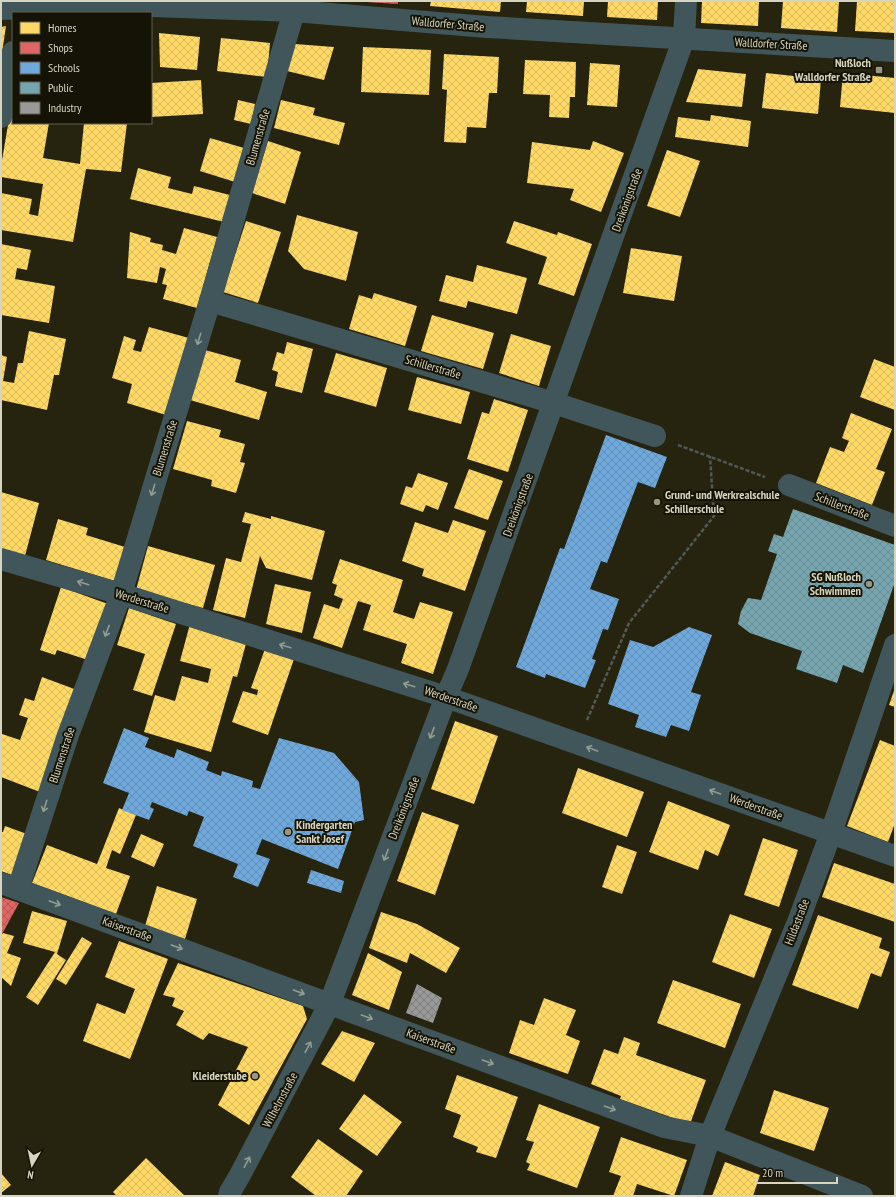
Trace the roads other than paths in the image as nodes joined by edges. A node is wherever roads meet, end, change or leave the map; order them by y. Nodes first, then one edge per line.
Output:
1 (686, 1) edge
2 (294, 6) edge
3 (14, 10) edge
4 (684, 38) junction
5 (895, 51) edge
6 (12, 57) edge
7 (1, 117) edge
8 (210, 301) junction
9 (554, 403) junction
10 (655, 436) road end
11 (789, 486) dead end
12 (895, 526) edge
13 (1, 559) edge
14 (120, 594) junction
15 (895, 645) edge
16 (446, 697) junction
17 (831, 833) junction
18 (895, 856) edge
19 (10, 886) edge
20 (330, 1003) junction
21 (710, 1136) junction
22 (229, 1196) edge
23 (691, 1196) edge
24 (862, 1196) edge

1 - 4 street, Dreikönigstraße
2 - 3 street, Walldorfer Straße
2 - 4 street, Walldorfer Straße
2 - 8 street, Blumenstraße
4 - 5 street, Walldorfer Straße
4 - 9 street, Dreikönigstraße
6 - 7 street
8 - 9 street, Schillerstraße
8 -> 14 street, Blumenstraße
9 - 10 street, Schillerstraße
9 - 16 street, Dreikönigstraße
11 - 12 street, Schillerstraße
14 -> 13 street, Werderstraße
16 -> 14 street, Werderstraße
14 -> 19 street, Blumenstraße
15 - 17 street, Hildastraße
17 -> 16 street, Werderstraße
16 -> 20 street, Dreikönigstraße
17 - 18 street, Werderstraße
17 - 21 street, Hildastraße
19 -> 20 street, Kaiserstraße
20 -> 21 street, Kaiserstraße
22 -> 20 street, Wilhelmstraße
21 - 23 street, Hildastraße
21 - 24 street, Kaiserstraße

